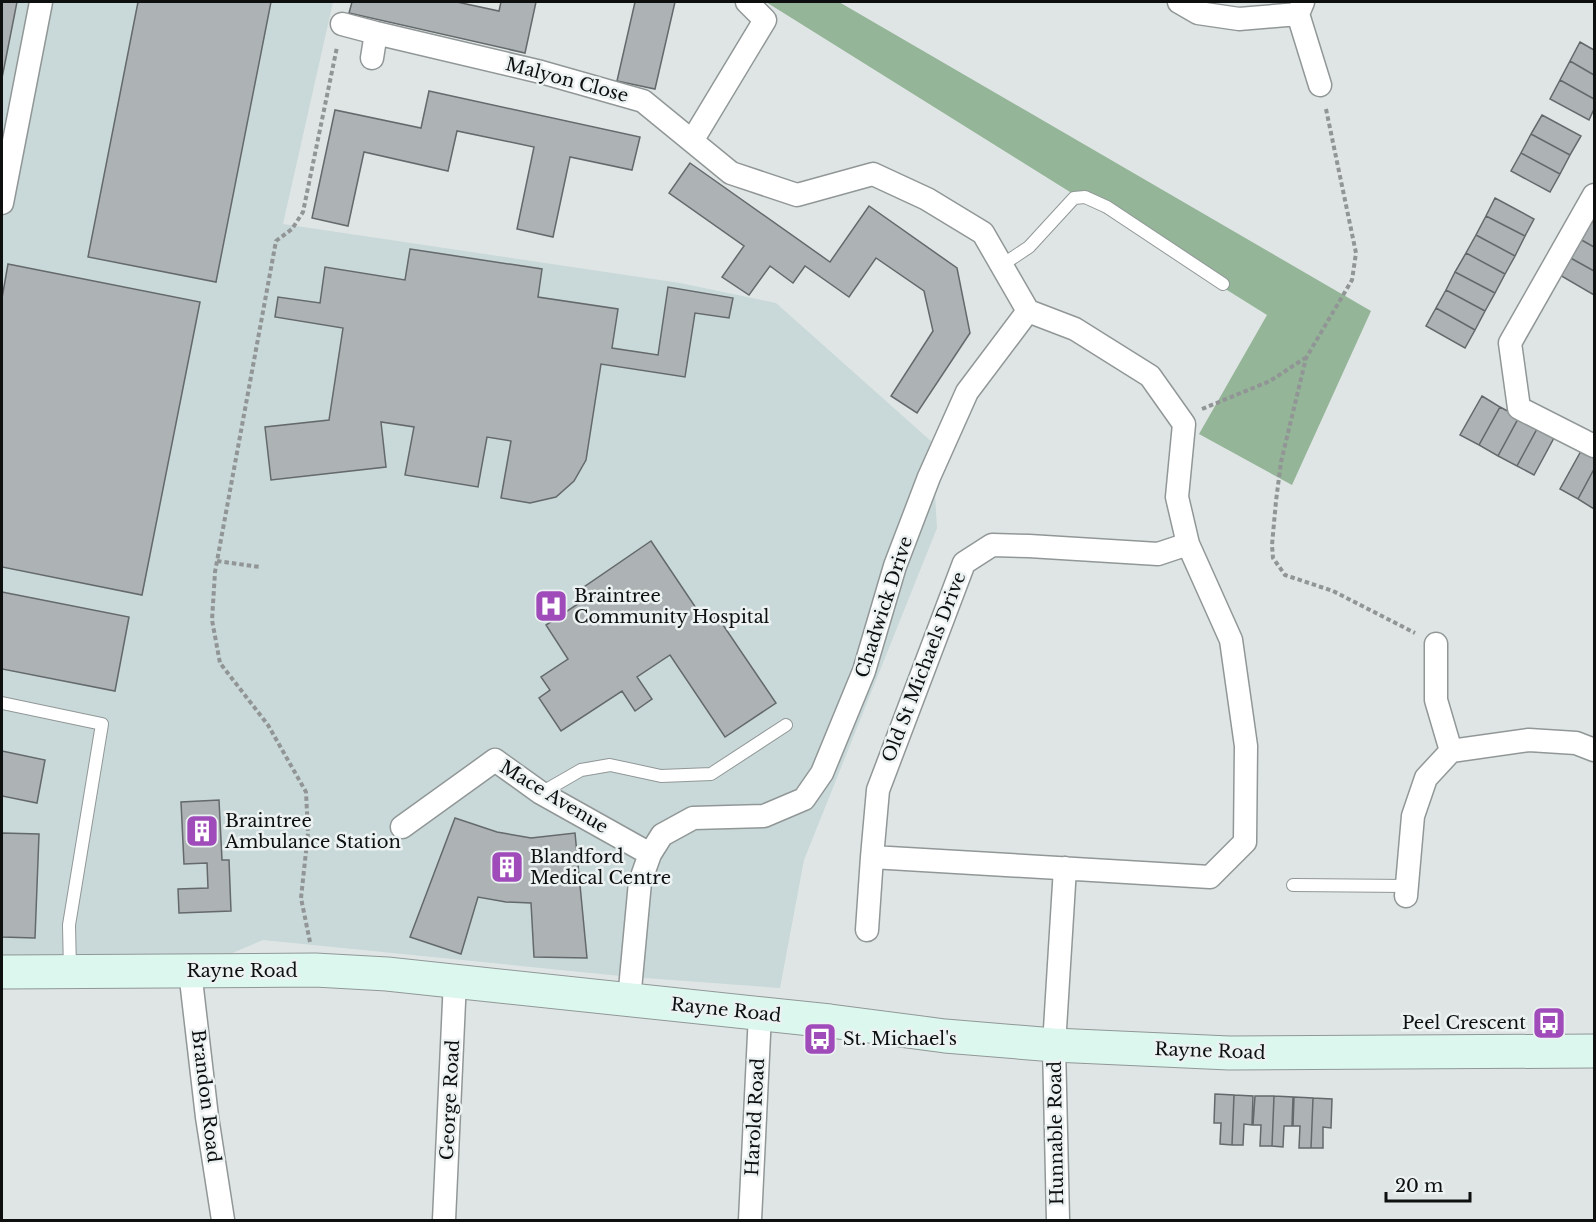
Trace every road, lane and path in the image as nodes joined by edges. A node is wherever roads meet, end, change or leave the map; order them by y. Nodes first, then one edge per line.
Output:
1 (41, 2) edge
2 (747, 2) edge
3 (1179, 2) edge
4 (1300, 8) edge
5 (342, 24) joint
6 (376, 33) junction
7 (372, 58) dead end
8 (1320, 85) joint
9 (692, 141) junction
10 (1594, 195) edge
11 (2, 203) edge
12 (1002, 266) junction
13 (1223, 284) dead end
14 (1028, 310) junction
15 (1306, 358) junction
16 (1184, 424) junction
17 (1594, 446) edge
18 (1188, 544) junction
19 (217, 561) junction
20 (260, 567) dead end
21 (1436, 644) joint
22 (2, 703) edge
23 (786, 725) dead end
24 (1594, 750) edge
25 (1452, 751) junction
26 (541, 793) junction
27 (402, 826) dead end
28 (650, 854) junction
29 (872, 857) junction
30 (1065, 868) junction
31 (1293, 885) dead end
32 (1407, 891) joint
33 (867, 930) dead end
34 (315, 970) junction
35 (190, 971) junction
36 (2, 972) edge
37 (70, 972) junction
38 (455, 980) junction
39 (629, 1000) junction
40 (760, 1014) junction
41 (1054, 1045) junction
42 (1594, 1051) edge
43 (223, 1221) edge
44 (444, 1221) edge
45 (750, 1221) edge
46 (1058, 1221) edge

1 - 11 street
2 - 9 street
3 - 4 street
4 - 8 street
5 - 6 street, Malyon Close
5 - 19 path
6 - 7 street
6 - 9 street, Malyon Close
8 - 15 path
9 - 12 street, Malyon Close
10 - 17 street
12 - 13 lane
12 - 14 street, Malyon Close
14 - 16 street
14 - 28 street, Chadwick Drive
15 - 16 path
15 - 21 path
16 - 18 street
18 - 29 street, Old St Michaels Drive
18 - 30 street
19 - 20 path
19 - 34 path
21 - 25 street
22 - 37 lane
23 - 26 lane
24 - 25 street
25 - 32 street
26 - 27 street, Mace Avenue
26 - 28 street, Mace Avenue
28 - 39 street, Chadwick Drive
29 - 30 street
29 - 33 street, Old St Michaels Drive
30 - 41 street
31 - 32 lane
34 - 35 main road, Rayne Road
34 - 38 main road, Rayne Road
35 - 37 main road, Rayne Road
35 - 43 street, Brandon Road
36 - 37 main road, Rayne Road
38 - 39 main road, Rayne Road
38 - 44 street, George Road
39 - 40 main road, Rayne Road
40 - 41 main road, Rayne Road
40 - 45 street, Harold Road
41 - 42 main road, Rayne Road
41 - 46 street, Hunnable Road

